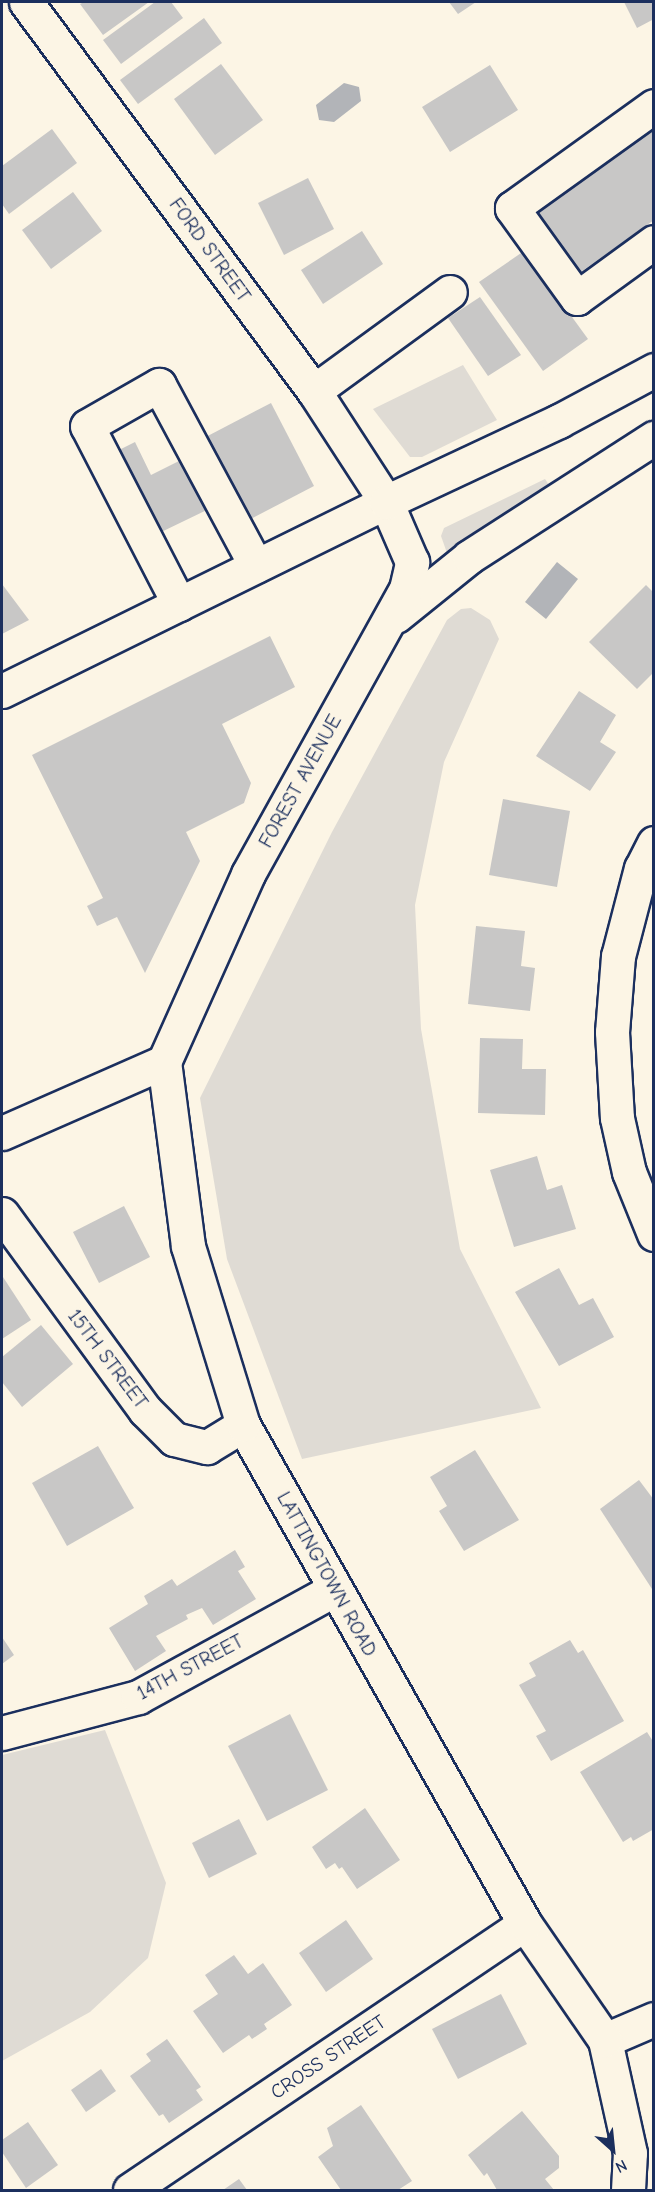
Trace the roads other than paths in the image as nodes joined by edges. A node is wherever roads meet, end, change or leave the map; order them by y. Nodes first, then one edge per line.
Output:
1 (26, 2) edge
2 (654, 106) edge
3 (654, 242) edge
4 (450, 292) dead end
5 (654, 370) edge
6 (314, 391) junction
7 (654, 438) edge
8 (386, 502) junction
9 (256, 566) junction
10 (179, 604) junction
11 (390, 620) junction
12 (2, 691) edge
13 (654, 843) edge
14 (164, 1062) junction
15 (2, 1133) edge
16 (2, 1214) edge
17 (654, 1234) edge
18 (243, 1425) junction
19 (335, 1589) junction
20 (2, 1733) edge
21 (525, 1924) junction
22 (654, 2019) edge
23 (605, 2040) junction
24 (130, 2190) edge
25 (628, 2190) edge

1 - 6 main road, FORD STREET
2 - 3 main road
4 - 6 main road
5 - 8 main road
6 - 8 main road, FORD STREET
7 - 11 main road
8 - 9 main road
8 - 11 main road, FOREST AVENUE
9 - 10 main road
9 - 10 main road
10 - 12 main road
11 - 14 main road, FOREST AVENUE
13 - 17 main road
14 - 15 main road
14 - 18 main road, LATTINGTOWN ROAD
16 - 18 main road, 15TH STREET
18 - 19 main road, LATTINGTOWN ROAD
19 - 20 main road, 14TH STREET
19 - 21 main road, LATTINGTOWN ROAD
21 - 23 main road, LATTINGTOWN ROAD
21 - 24 main road, CROSS STREET
22 - 23 main road
23 - 25 main road

